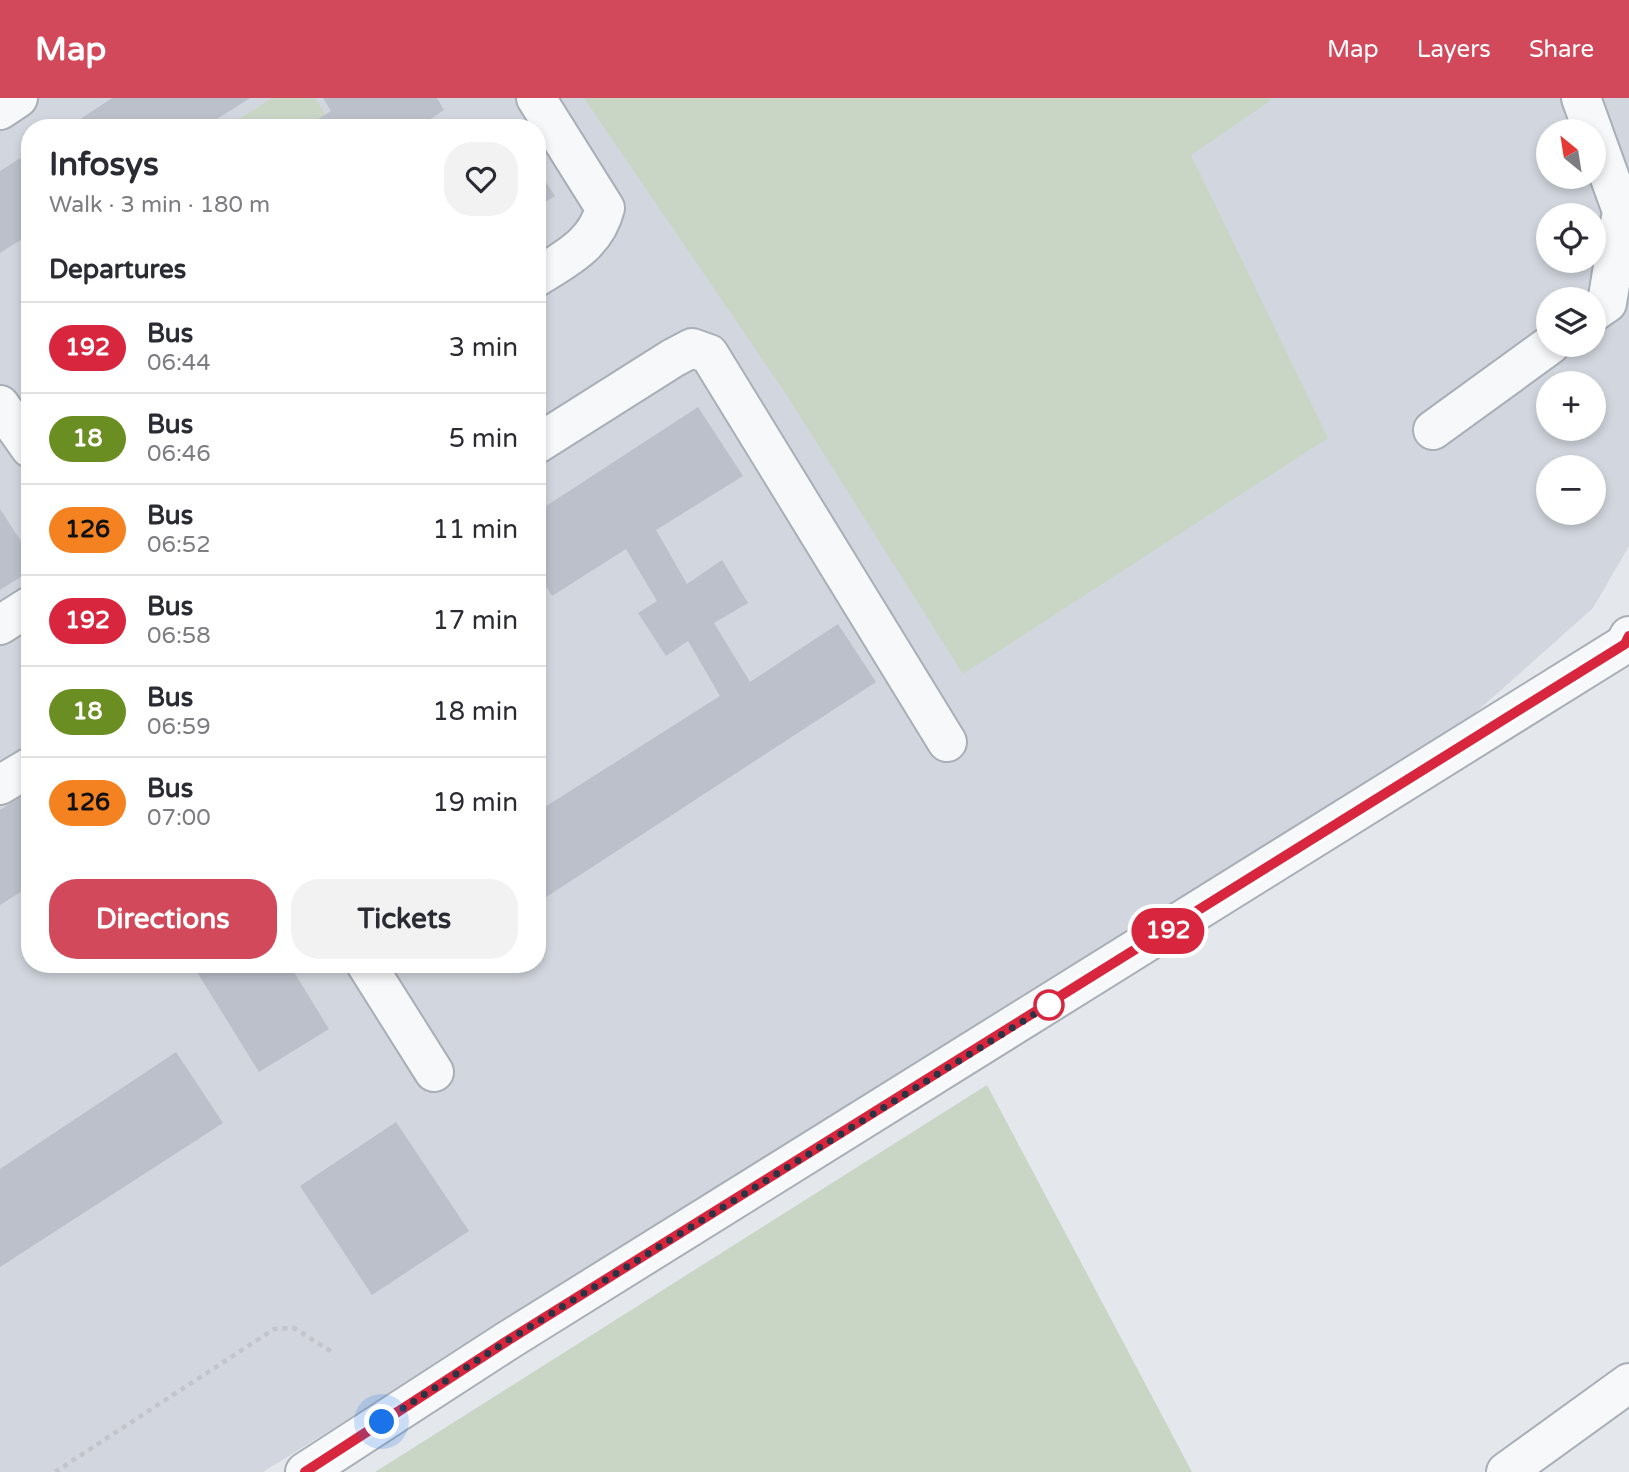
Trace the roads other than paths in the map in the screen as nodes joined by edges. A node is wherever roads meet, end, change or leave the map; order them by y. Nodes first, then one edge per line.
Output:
1 (18, 98) edge
2 (536, 98) edge
3 (1581, 98) edge
4 (0, 110) edge
5 (1589, 119) edge
6 (1606, 166) edge
7 (546, 271) edge
8 (1606, 304) edge
9 (1536, 355) edge
10 (0, 405) edge
11 (1433, 430) dead end
12 (21, 435) edge
13 (546, 438) edge
14 (21, 612) edge
15 (0, 625) edge
16 (1628, 642) edge
17 (947, 742) dead end
18 (21, 772) edge
19 (0, 785) edge
20 (372, 973) edge
21 (434, 1072) dead end
22 (1629, 1383) edge
23 (305, 1472) edge
24 (1506, 1472) edge

1 - 4 street
2 - 7 street
3 - 5 street
6 - 8 street
9 - 11 street
10 - 12 street
13 - 17 street
14 - 15 street
16 - 23 street
18 - 19 street
20 - 21 street
22 - 24 street

